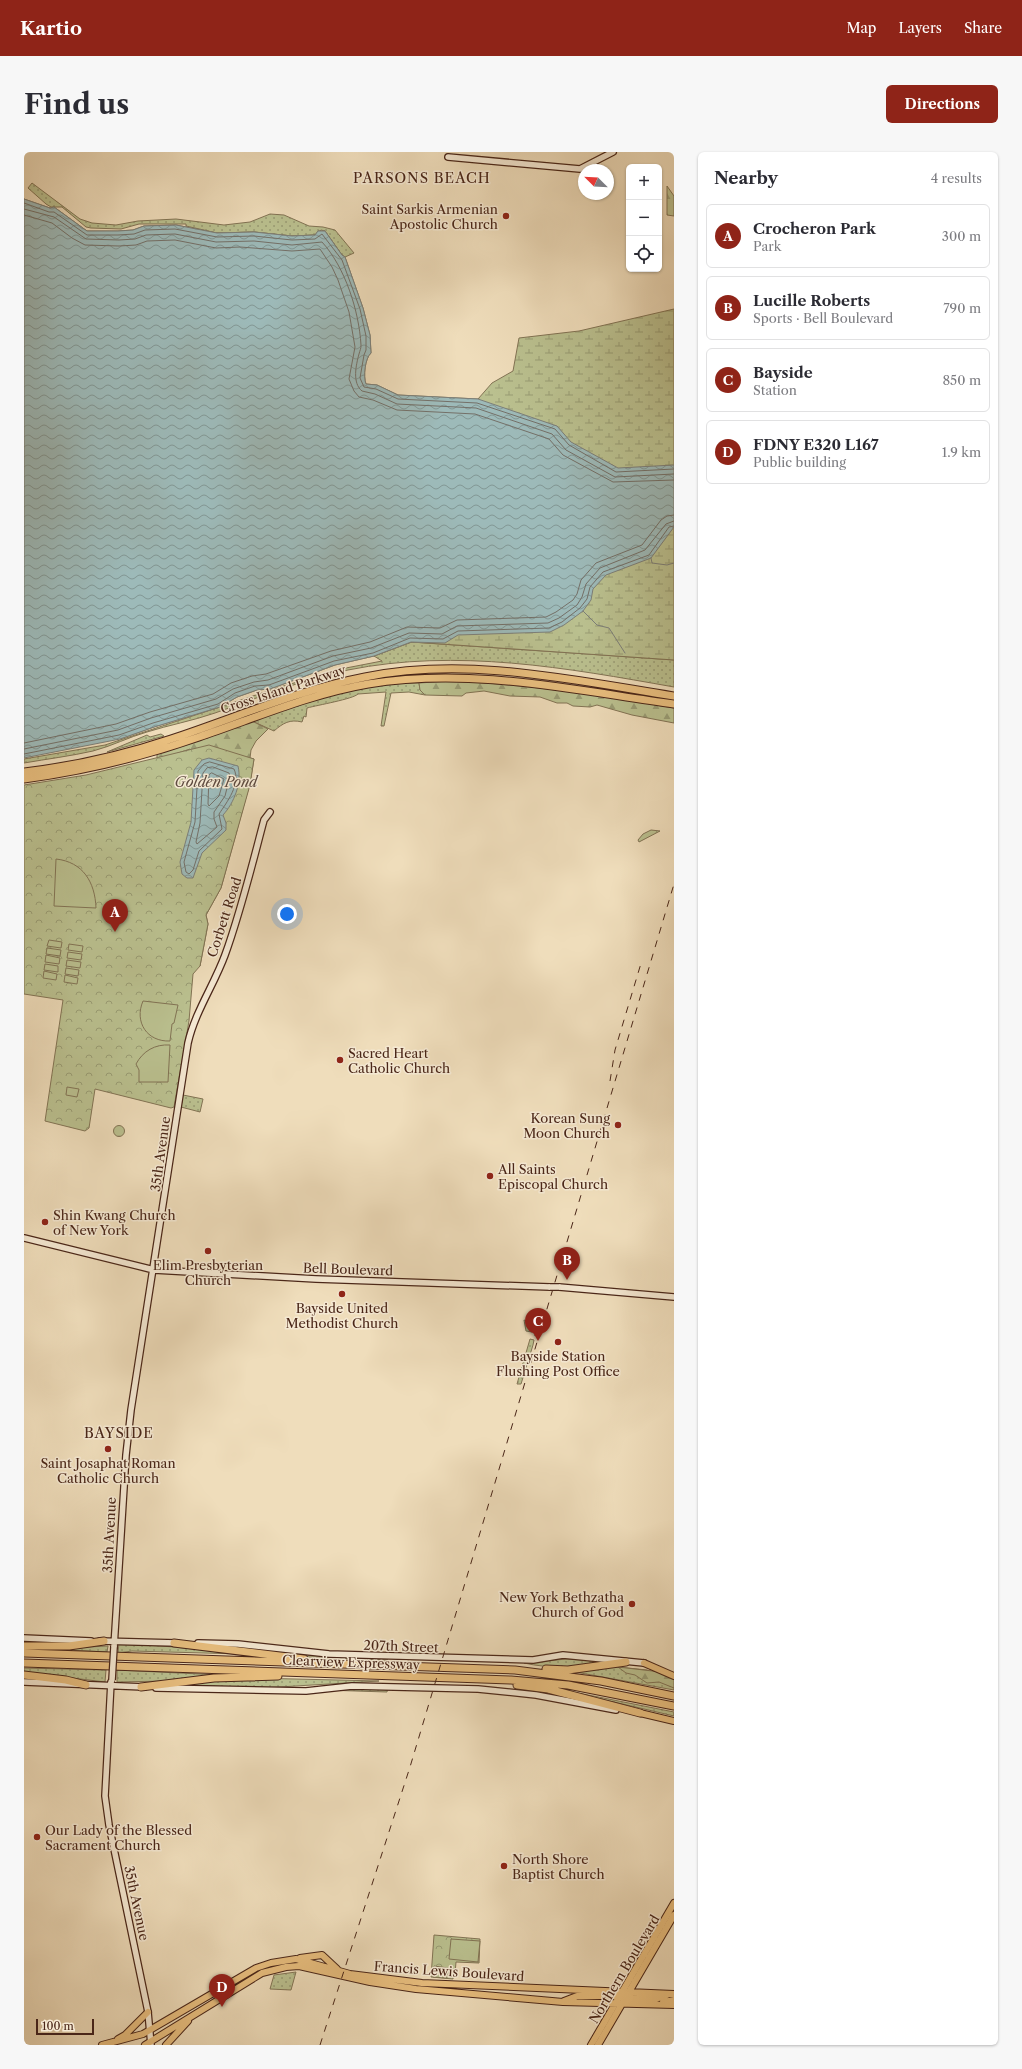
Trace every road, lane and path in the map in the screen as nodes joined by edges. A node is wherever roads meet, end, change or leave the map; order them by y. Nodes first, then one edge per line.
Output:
1 (614, 152) edge
2 (448, 157) dead end
3 (674, 696) edge
4 (674, 704) edge
5 (24, 772) edge
6 (24, 779) edge
7 (270, 812) dead end
8 (192, 1027) joint
9 (24, 1238) edge
10 (154, 1270) junction
11 (674, 1297) edge
12 (24, 1638) edge
13 (104, 1641) junction
14 (174, 1643) junction
15 (114, 1644) junction
16 (24, 1646) edge
17 (24, 1653) edge
18 (626, 1662) junction
19 (24, 1663) edge
20 (644, 1663) joint
21 (364, 1665) junction
22 (468, 1668) junction
23 (373, 1675) junction
24 (24, 1676) edge
25 (674, 1676) edge
26 (443, 1677) junction
27 (24, 1682) edge
28 (111, 1683) junction
29 (86, 1685) junction
30 (141, 1687) junction
31 (674, 1696) edge
32 (674, 1706) edge
33 (640, 1714) junction
34 (674, 1721) edge
35 (674, 1903) edge
36 (672, 1914) edge
37 (296, 1959) junction
38 (338, 1970) junction
39 (673, 1996) edge
40 (623, 1997) junction
41 (653, 2004) junction
42 (674, 2005) edge
43 (148, 2012) junction
44 (194, 2014) junction
45 (150, 2031) junction
46 (110, 2044) junction
47 (149, 2044) edge
48 (102, 2045) edge
49 (166, 2045) edge
50 (591, 2045) edge
51 (598, 2045) edge

1 - 2 street
3 - 5 highway, Cross Island Parkway
4 - 6 highway, Cross Island Parkway
7 - 8 street, Corbett Road
8 - 10 street, 35th Avenue
9 - 10 street, Bell Boulevard
10 - 11 street, Bell Boulevard, bridge
10 - 15 street, 35th Avenue
12 - 13 street, 207th Street
13 - 15 street, 207th Street
13 - 16 highway
14 - 15 street, 207th Street
14 - 18 street, 207th Street
14 - 21 highway
15 - 28 street, 35th Avenue, bridge
17 - 21 highway, Clearview Expressway
18 - 20 street
18 - 22 highway
19 - 23 highway, Clearview Expressway
20 - 25 main road
21 - 22 highway, Clearview Expressway
22 - 31 highway, Clearview Expressway
23 - 26 highway, Clearview Expressway
23 - 30 highway
24 - 29 highway
26 - 32 highway, Clearview Expressway
26 - 33 highway
27 - 29 street
28 - 29 street
28 - 30 street
28 - 43 street, 35th Avenue
30 - 33 street
33 - 34 main road
35 - 36 main road, Northern Boulevard
36 - 40 main road, Northern Boulevard
37 - 38 main road, Francis Lewis Boulevard
37 - 38 main road
37 - 45 main road, Francis Lewis Boulevard
38 - 40 main road, Francis Lewis Boulevard
39 - 40 main road, Francis Lewis Boulevard
39 - 41 main road
40 - 41 main road, Francis Lewis Boulevard
40 - 44 main road, Francis Lewis Boulevard
40 - 50 main road, Northern Boulevard
40 - 51 main road, Northern Boulevard
41 - 42 main road, Francis Lewis Boulevard
43 - 45 street, 35th Avenue
43 - 46 main road
44 - 47 main road, Francis Lewis Boulevard
44 - 49 main road
45 - 46 main road, Francis Lewis Boulevard
45 - 47 street, 35th Avenue
46 - 48 main road, Francis Lewis Boulevard

